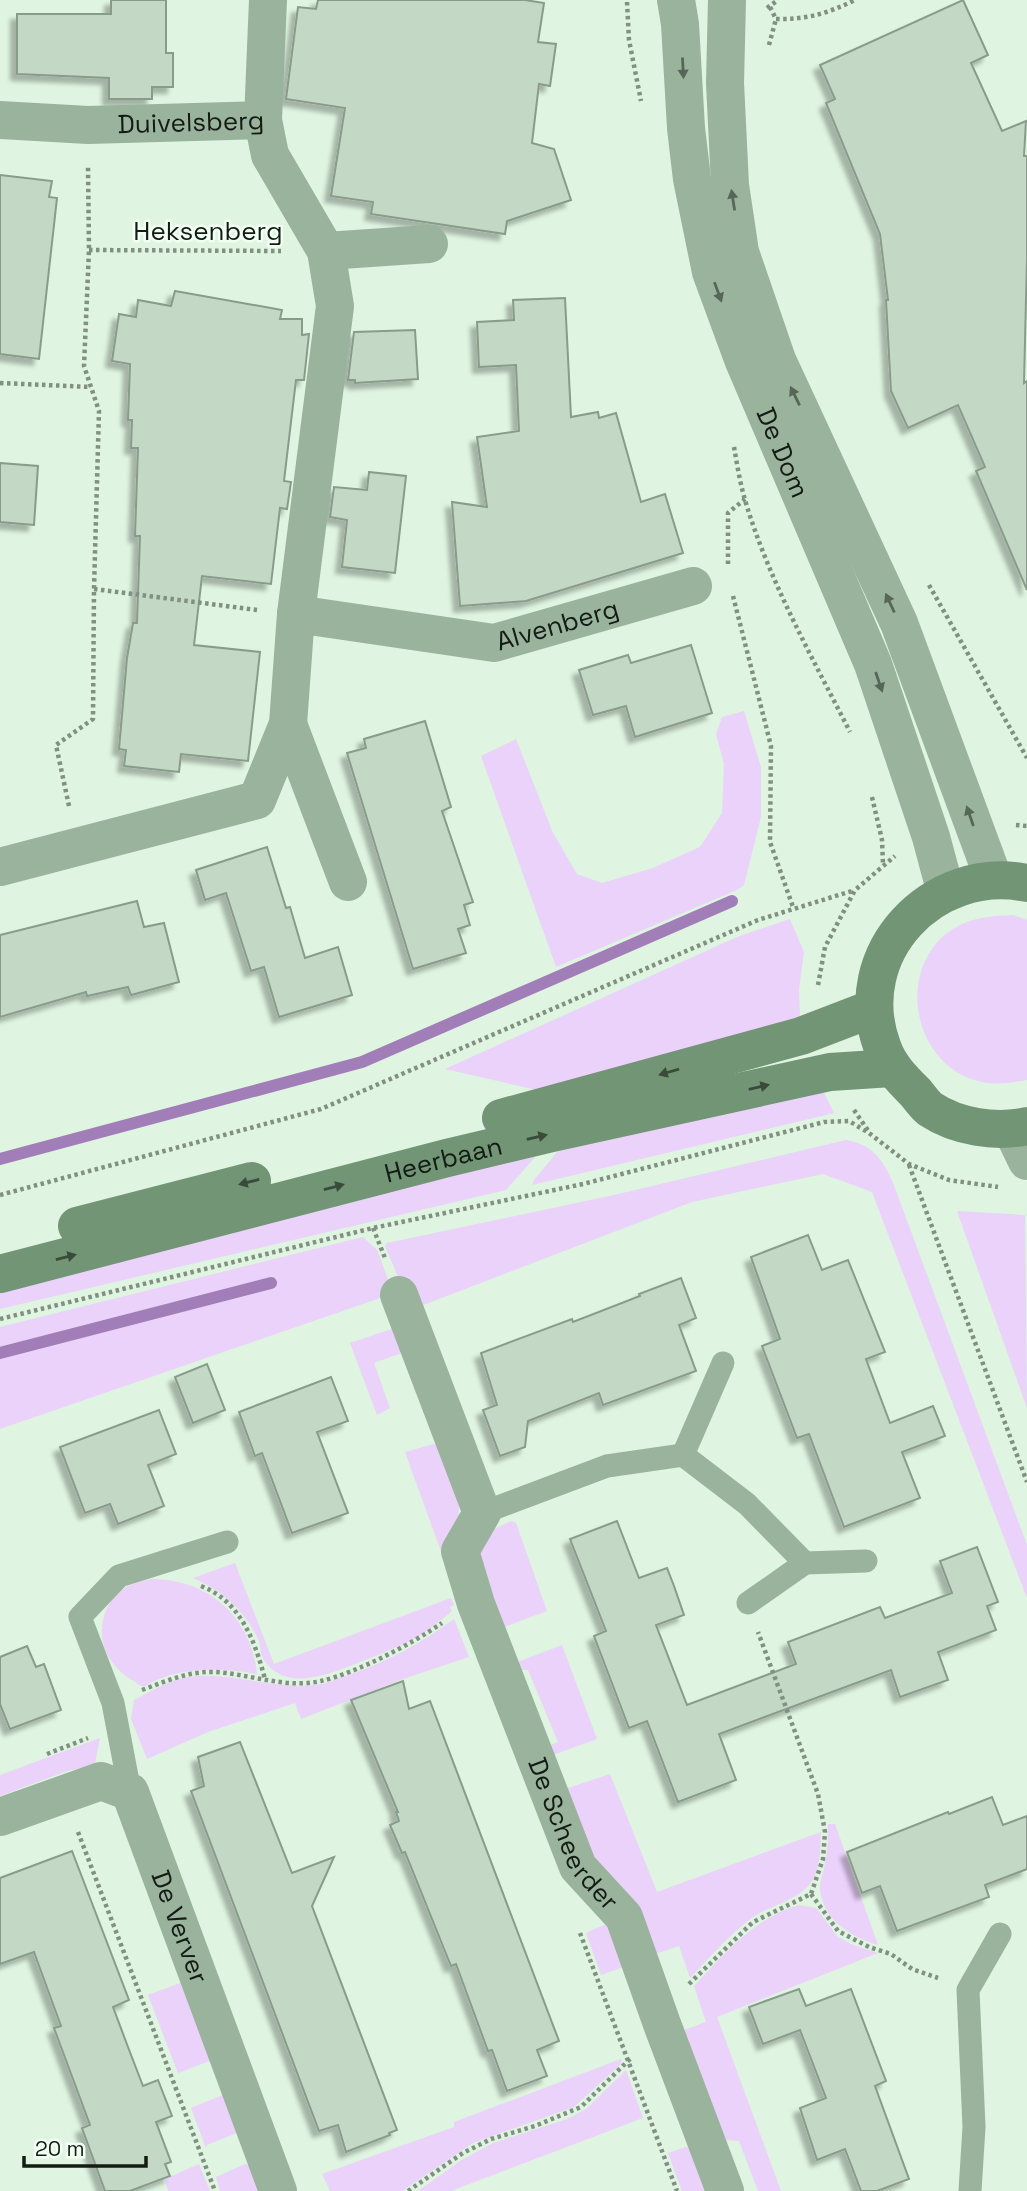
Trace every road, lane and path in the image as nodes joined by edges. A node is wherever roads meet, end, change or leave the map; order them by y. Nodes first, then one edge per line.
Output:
1 (268, 0) edge
2 (676, 0) edge
3 (727, 0) edge
4 (855, 0) edge
5 (770, 7) dead end
6 (776, 19) junction
7 (767, 51) dead end
8 (0, 120) edge
9 (263, 120) junction
10 (88, 125) junction
11 (429, 244) dead end
12 (89, 250) junction
13 (326, 251) junction
14 (0, 383) edge
15 (91, 387) junction
16 (924, 576) dead end
17 (710, 581) joint
18 (94, 589) junction
19 (731, 589) dead end
20 (296, 614) junction
21 (288, 724) junction
22 (850, 733) dead end
23 (1027, 758) edge
24 (870, 792) dead end
25 (77, 848) junction
26 (883, 863) dead end
27 (0, 867) edge
28 (1010, 881) edge
29 (348, 882) dead end
30 (855, 890) dead end
31 (946, 893) junction
32 (793, 907) junction
33 (874, 1008) junction
34 (892, 1068) junction
35 (1017, 1151) edge
36 (909, 1164) junction
37 (0, 1195) edge
38 (0, 1246) edge
39 (0, 1274) edge
40 (399, 1295) dead end
41 (0, 1319) edge
42 (723, 1363) dead end
43 (683, 1455) junction
44 (1027, 1482) edge
45 (482, 1513) junction
46 (227, 1542) dead end
47 (866, 1560) dead end
48 (805, 1563) junction
49 (148, 1567) junction
50 (748, 1603) joint
51 (476, 1604) junction
52 (265, 1679) junction
53 (113, 1703) junction
54 (117, 1727) junction
55 (39, 1757) dead end
56 (130, 1792) junction
57 (64, 1794) junction
58 (0, 1817) edge
59 (811, 1894) junction
60 (1000, 1934) dead end
61 (968, 1990) junction
62 (662, 2024) junction
63 (215, 2191) edge
64 (278, 2191) edge
65 (408, 2191) edge
66 (725, 2191) edge
67 (970, 2191) edge

1 - 9 street, Duivelsberg
2 -> 31 street, De Dom
28 -> 3 street, De Dom
4 - 6 path
5 - 6 path
6 - 7 path
8 - 10 street, Duivelsberg
9 - 10 street, Duivelsberg
9 - 13 street
10 - 12 path
11 - 13 street
12 - 13 path, Heksenberg
12 - 15 path
13 - 20 street
14 - 15 path
15 - 18 path
16 - 23 path
17 - 20 street, Alvenberg
17 - 22 path, De Dom
18 - 20 path
18 - 25 path
19 - 32 path
20 - 21 street
21 - 25 street
21 - 29 street
24 - 26 path
25 - 27 street
28 - 31 main road
30 - 32 path
31 - 33 main road
32 - 37 path
33 - 34 main road
33 -> 38 main road, Heerbaan
34 - 35 main road
39 -> 34 main road, Heerbaan
35 - 36 path
36 - 41 path
36 - 44 path
40 - 45 street
42 - 43 lane
43 - 45 lane
43 - 48 lane
45 - 51 street, De Scheerder
46 - 49 lane
47 - 48 lane
48 - 50 lane
49 - 52 path
49 - 53 lane
50 - 59 path
51 - 52 path
51 - 62 street, De Scheerder
52 - 53 path
53 - 54 lane
54 - 55 path
54 - 56 lane
56 - 57 street
56 - 64 street, De Verver
57 - 58 street
57 - 63 path
59 - 61 path
59 - 62 path
60 - 61 lane
61 - 67 lane
62 - 65 path
62 - 66 street, De Scheerder

